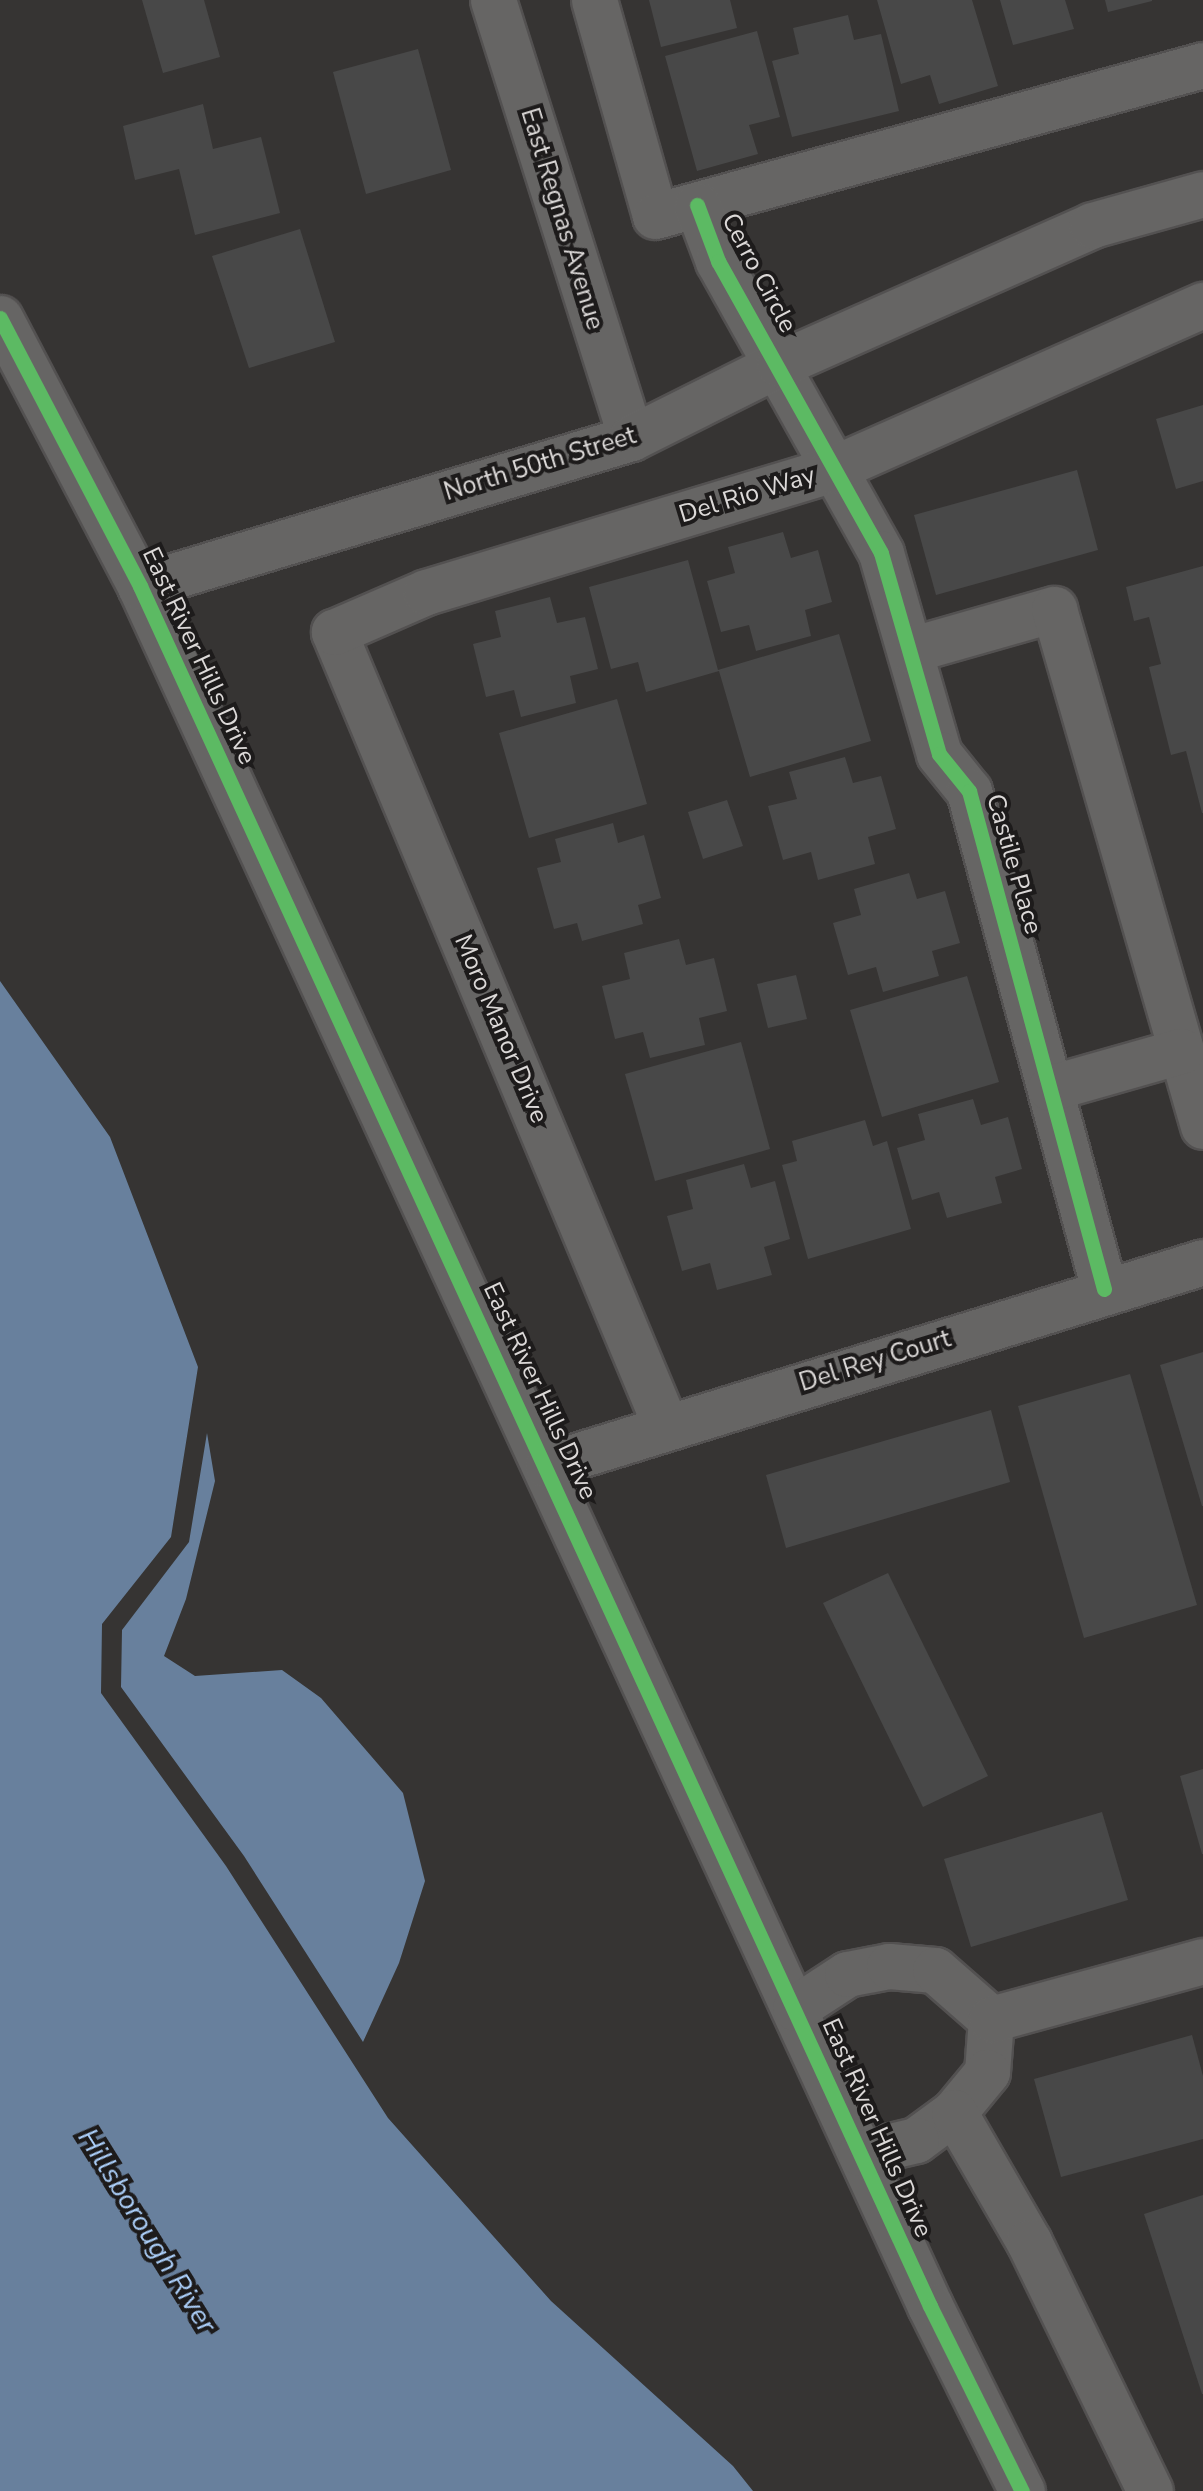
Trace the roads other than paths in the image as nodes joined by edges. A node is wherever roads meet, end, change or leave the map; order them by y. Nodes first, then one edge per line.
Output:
1 (493, 0) edge
2 (594, 0) edge
3 (1203, 65) edge
4 (1203, 194) edge
5 (697, 205) junction
6 (1203, 305) edge
7 (0, 318) edge
8 (779, 364) junction
9 (631, 438) junction
10 (830, 470) junction
11 (140, 586) junction
12 (334, 632) joint
13 (910, 650) junction
14 (1182, 1051) junction
15 (1050, 1088) junction
16 (1203, 1126) edge
17 (1203, 1262) edge
18 (1104, 1289) junction
19 (666, 1427) junction
20 (547, 1465) junction
21 (1203, 1961) edge
22 (795, 2008) junction
23 (991, 2019) junction
24 (954, 2112) junction
25 (861, 2152) junction
26 (1022, 2491) edge
27 (1150, 2491) edge

1 - 9 street, East Regnas Avenue
2 - 5 street, Cerro Circle
3 - 5 street, Cerro Circle
4 - 8 street, North 50th Street
5 - 8 street, Cerro Circle
6 - 10 street, Del Rio Way
7 - 11 street, East River Hills Drive
8 - 9 street, North 50th Street
8 - 10 street, Castile Place
9 - 11 street, North 50th Street
10 - 12 street, Del Rio Way
10 - 13 street, Castile Place
11 - 20 street, East River Hills Drive
12 - 19 street, Moro Manor Drive
13 - 14 street
13 - 15 street, Castile Place
14 - 15 street
14 - 16 street
15 - 18 street, Castile Place
17 - 18 street, Del Rey Court
18 - 19 street, Del Rey Court
19 - 20 street, Del Rey Court
20 - 22 street, East River Hills Drive
21 - 23 street
22 - 23 street
22 - 25 street, East River Hills Drive
23 - 24 street
24 - 25 street
24 - 27 street
25 - 26 street, East River Hills Drive

